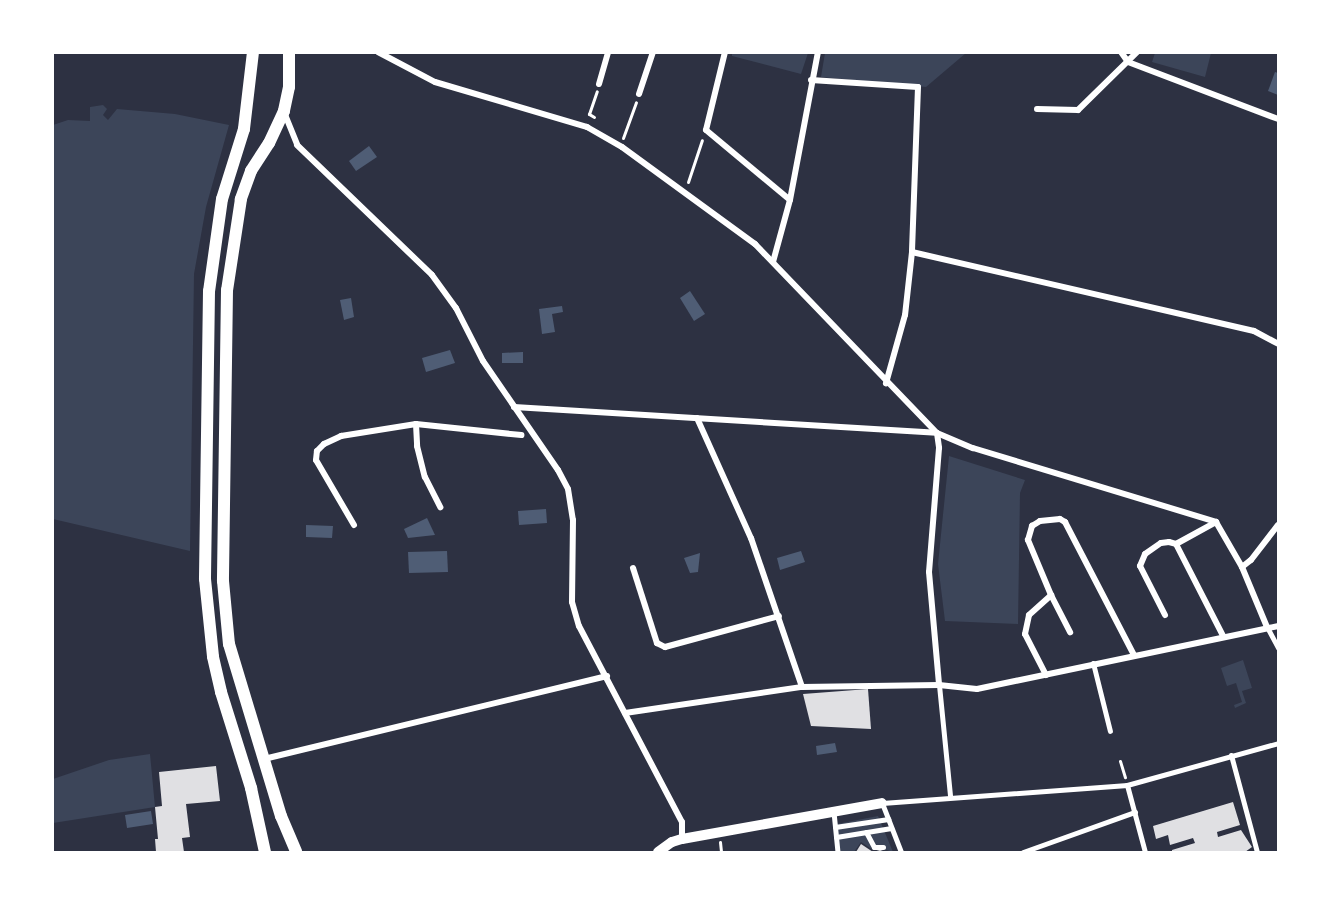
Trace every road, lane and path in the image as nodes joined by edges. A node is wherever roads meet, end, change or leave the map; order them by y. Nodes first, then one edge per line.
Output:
1 (253, 52) edge
2 (290, 52) edge
3 (378, 52) edge
4 (608, 52) edge
5 (653, 52) edge
6 (725, 52) edge
7 (818, 52) edge
8 (1121, 52) edge
9 (1137, 52) edge
10 (1128, 62) junction
11 (811, 80) junction
12 (599, 84) joint
13 (639, 94) joint
14 (1037, 109) dead end
15 (284, 111) junction
16 (1278, 119) edge
17 (705, 130) junction
18 (605, 136) junction
19 (620, 146) junction
20 (684, 193) junction
21 (790, 200) junction
22 (912, 252) junction
23 (773, 262) junction
24 (1278, 344) edge
25 (886, 383) junction
26 (514, 407) junction
27 (697, 417) junction
28 (416, 424) junction
29 (937, 433) junction
30 (521, 435) dead end
31 (440, 507) dead end
32 (1216, 522) junction
33 (354, 525) dead end
34 (1278, 525) edge
35 (1176, 544) junction
36 (1242, 567) junction
37 (633, 568) dead end
38 (1051, 595) junction
39 (1165, 615) dead end
40 (779, 616) junction
41 (1278, 626) edge
42 (1267, 627) junction
43 (1070, 632) dead end
44 (1223, 636) junction
45 (1278, 648) edge
46 (1134, 655) junction
47 (1093, 663) junction
48 (1046, 675) junction
49 (607, 676) junction
50 (939, 685) junction
51 (802, 687) junction
52 (625, 713) junction
53 (1110, 731) dead end
54 (1278, 743) edge
55 (1231, 755) junction
56 (264, 759) junction
57 (1120, 761) dead end
58 (1127, 785) junction
59 (950, 796) junction
60 (882, 803) junction
61 (834, 812) junction
62 (1135, 812) junction
63 (888, 819) junction
64 (835, 827) junction
65 (891, 828) junction
66 (866, 832) junction
67 (836, 837) junction
68 (682, 839) junction
69 (882, 847) dead end
70 (265, 852) edge
71 (296, 852) edge
72 (658, 852) edge
73 (838, 852) edge
74 (901, 852) edge
75 (1023, 852) edge
76 (1145, 852) edge
77 (1257, 852) edge

1 - 70 main road
2 - 15 main road
3 - 18 street
4 - 12 street
5 - 13 street
6 - 17 street
7 - 11 street
8 - 10 street
9 - 10 street
10 - 14 street
10 - 16 street
11 - 21 street
11 - 22 street
12 - 18 path
13 - 19 path
15 - 26 street
15 - 56 main road
17 - 20 path
17 - 21 street
18 - 19 street
19 - 20 street
20 - 23 street
21 - 23 street
22 - 24 street
22 - 25 street
23 - 25 street
25 - 29 street
26 - 27 street
26 - 49 street
27 - 29 street
27 - 40 street
28 - 30 street
28 - 31 street
28 - 33 street
29 - 32 street
29 - 50 street
32 - 35 street
32 - 36 street
34 - 36 street
35 - 39 street
35 - 44 street
36 - 42 street
37 - 40 street
38 - 43 street
38 - 46 street
38 - 48 street
40 - 51 street
41 - 42 street
42 - 44 street
42 - 45 street
44 - 46 street
46 - 47 street
47 - 48 street
47 - 53 street
48 - 50 street
49 - 52 street
49 - 56 street
50 - 51 street
50 - 59 street
51 - 52 street
52 - 68 street
54 - 55 street
55 - 58 street
55 - 77 street
56 - 71 main road
57 - 58 path
58 - 59 street
58 - 62 street
59 - 60 street
60 - 61 street
60 - 63 street
61 - 64 lane
61 - 68 street
62 - 75 street
62 - 76 street
63 - 64 street
63 - 65 street
64 - 67 lane
65 - 66 street
65 - 74 street
66 - 67 street
66 - 69 street
67 - 73 lane
68 - 72 street

